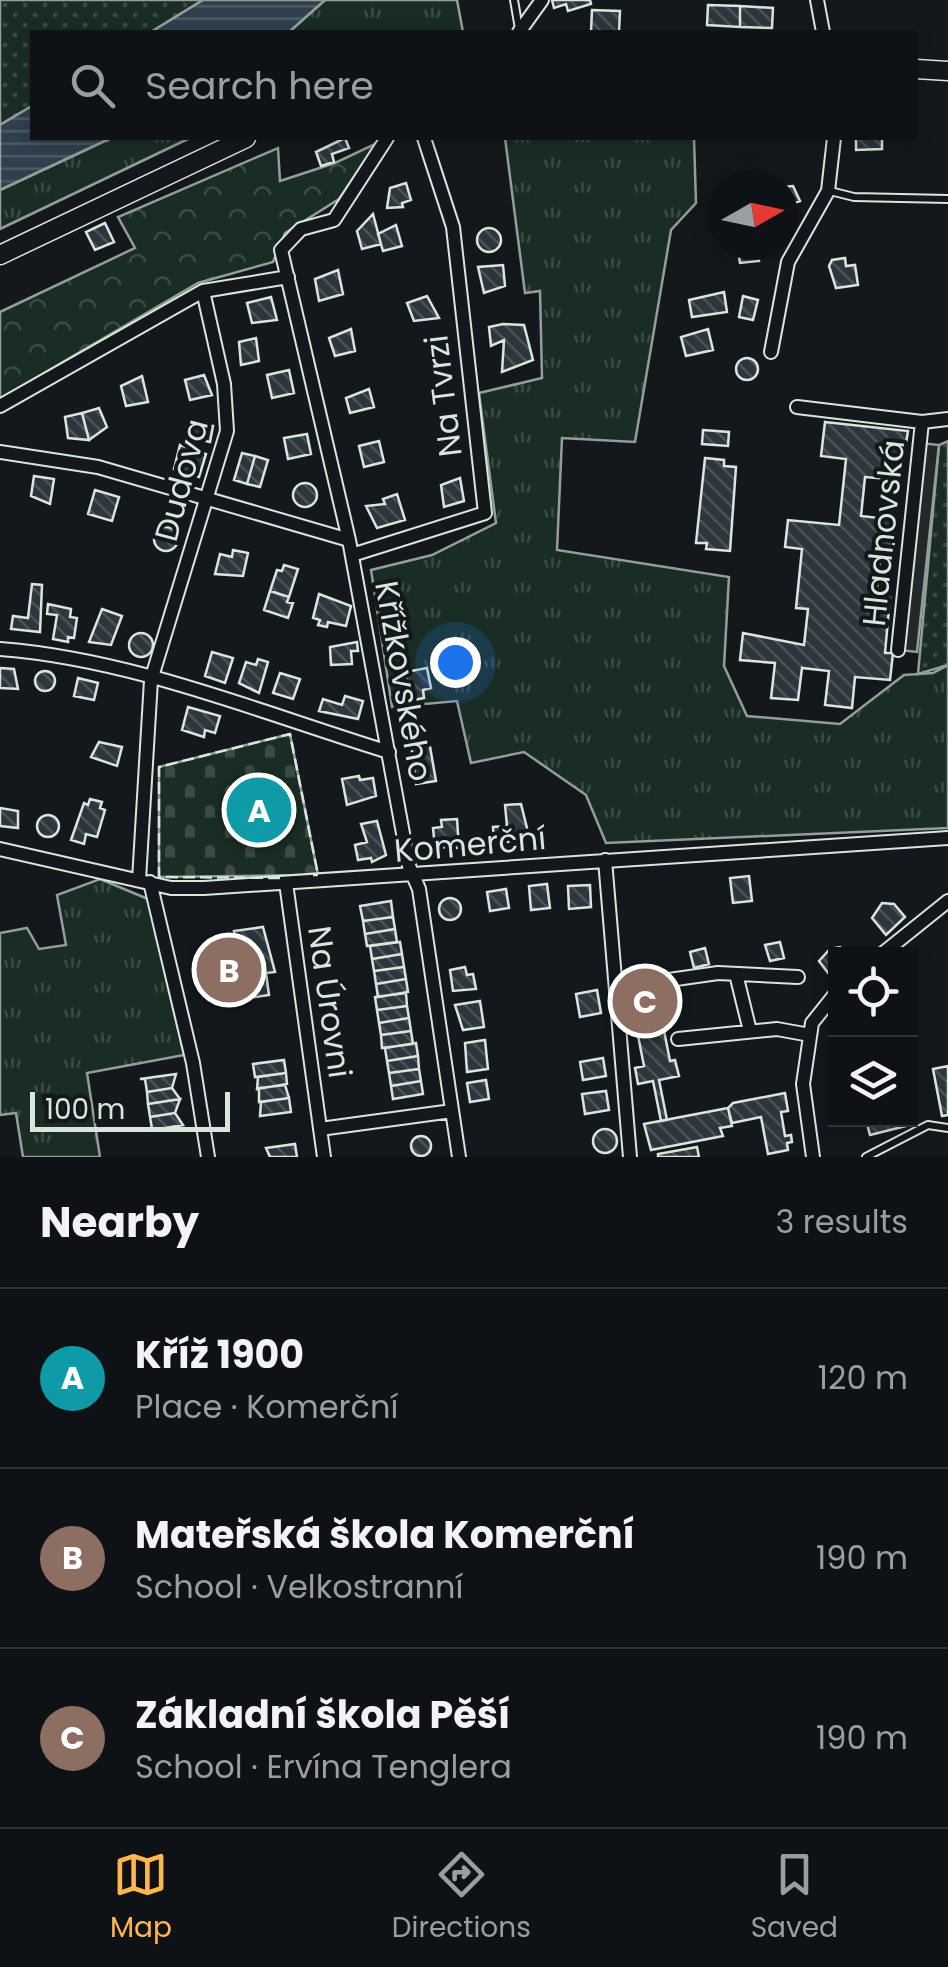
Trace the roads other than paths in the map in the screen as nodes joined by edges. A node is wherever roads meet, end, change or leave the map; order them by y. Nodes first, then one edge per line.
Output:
1 (514, 0) edge
2 (542, 0) edge
3 (816, 0) edge
4 (519, 30) edge
5 (520, 30) edge
6 (823, 30) edge
7 (918, 69) edge
8 (948, 70) edge
9 (242, 140) edge
10 (386, 140) edge
11 (425, 140) edge
12 (834, 140) edge
13 (828, 191) junction
14 (948, 199) edge
15 (0, 255) edge
16 (288, 277) junction
17 (203, 291) junction
18 (771, 352) dead end
19 (0, 406) edge
20 (798, 408) dead end
21 (948, 419) edge
22 (922, 422) junction
23 (0, 452) edge
24 (206, 500) junction
25 (349, 540) junction
26 (352, 555) junction
27 (0, 649) edge
28 (898, 650) dead end
29 (151, 680) junction
30 (389, 752) junction
31 (948, 838) edge
32 (0, 849) edge
33 (605, 860) junction
34 (414, 877) junction
35 (145, 881) junction
36 (286, 883) junction
37 (948, 901) edge
38 (891, 947) edge
39 (736, 974) junction
40 (798, 978) dead end
41 (662, 981) dead end
42 (828, 1003) edge
43 (750, 1031) junction
44 (810, 1035) junction
45 (678, 1038) dead end
46 (452, 1111) junction
47 (948, 1128) edge
48 (320, 1130) junction
49 (208, 1157) edge
50 (324, 1157) edge
51 (460, 1157) edge
52 (630, 1157) edge
53 (813, 1157) edge
54 (866, 1157) edge

1 - 4 lane
2 - 5 street
3 - 6 street
7 - 8 main road
9 - 15 main road
10 - 16 street
11 - 26 street, Na Tvrzi
12 - 13 street
13 - 14 lane
13 - 18 street
16 - 17 street
16 - 25 street, Křížkovského
17 - 19 street
17 - 24 street, Dudova
20 - 22 street, Hladnovská
21 - 22 street, Hladnovská
22 - 28 street, Hladnovská
23 - 24 street
24 - 25 street
24 - 29 street, Dudova
25 - 26 street, Křížkovského
26 - 30 street, Křížkovského
27 - 29 street
29 - 30 street
29 - 35 street, Dudova
30 - 34 street, Křížkovského
31 - 33 street, Komerční
32 - 35 street, Komerční
33 - 34 street, Komerční
33 - 52 street
34 - 36 street, Komerční
34 - 46 street, Křížkovského
35 - 36 street, Komerční
35 - 49 street, Dudova
36 - 48 street, Na Úrovni
37 - 38 street
39 - 40 street
39 - 41 street
39 - 43 street
42 - 44 street
43 - 44 street
43 - 45 street
44 - 53 street
46 - 48 street, Na Úrovni
46 - 51 street, Křížkovského
47 - 54 lane
48 - 50 street, Na Úrovni

